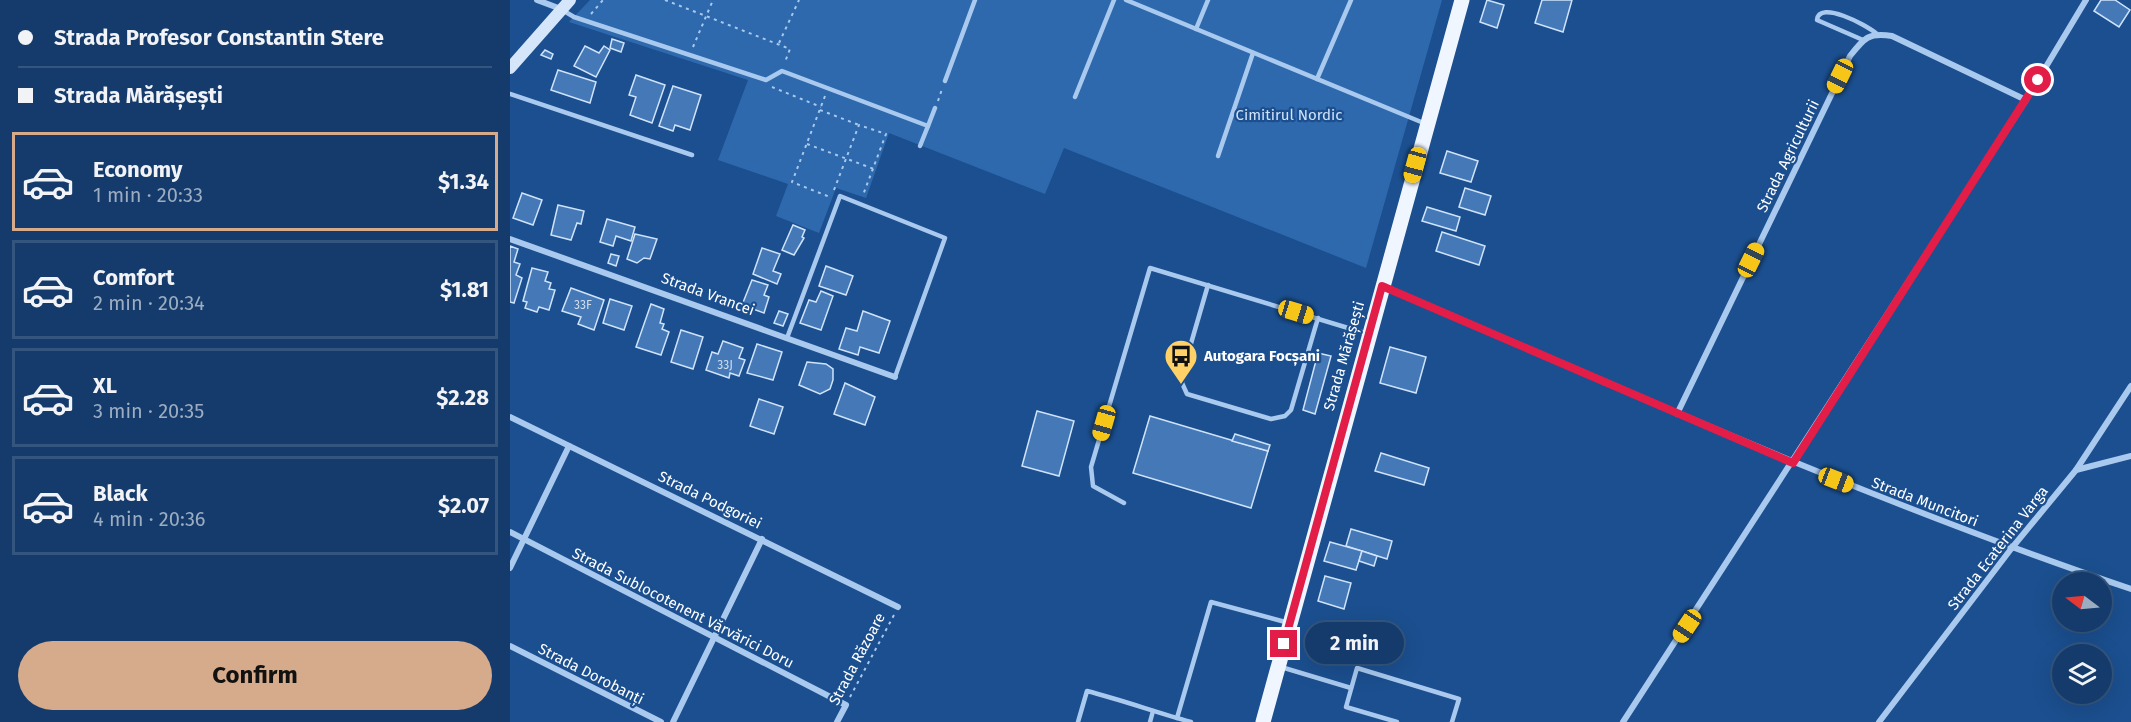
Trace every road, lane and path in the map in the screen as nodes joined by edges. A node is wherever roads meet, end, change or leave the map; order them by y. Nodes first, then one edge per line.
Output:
1 (537, 0) edge
2 (603, 0) edge
3 (665, 0) edge
4 (713, 0) edge
5 (800, 0) edge
6 (975, 0) edge
7 (1114, 0) edge
8 (1126, 0) edge
9 (1208, 0) edge
10 (1351, 0) edge
11 (1462, 0) edge
12 (2086, 0) edge
13 (566, 4) edge
14 (1822, 6) dead end
15 (1848, 11) dead end
16 (706, 16) junction
17 (585, 21) junction
18 (1196, 29) junction
19 (1877, 33) junction
20 (1863, 40) junction
21 (778, 44) junction
22 (1253, 52) junction
23 (690, 55) junction
24 (510, 68) edge
25 (782, 70) junction
26 (1317, 79) junction
27 (766, 80) junction
28 (945, 81) joint
29 (828, 88) junction
30 (510, 94) edge
31 (1075, 97) dead end
32 (2026, 100) junction
33 (935, 108) joint
34 (820, 109) junction
35 (1426, 124) junction
36 (859, 125) junction
37 (928, 126) junction
38 (807, 144) junction
39 (920, 146) dead end
40 (692, 154) dead end
41 (1218, 156) dead end
42 (846, 159) junction
43 (874, 169) junction
44 (836, 185) junction
45 (845, 189) dead end
46 (855, 192) dead end
47 (510, 239) edge
48 (1208, 285) junction
49 (1382, 286) junction
50 (1318, 318) junction
51 (1369, 334) junction
52 (787, 338) junction
53 (895, 377) joint
54 (2131, 386) edge
55 (1677, 414) junction
56 (510, 417) edge
57 (569, 446) junction
58 (2131, 456) edge
59 (1793, 463) junction
60 (2076, 470) junction
61 (1124, 503) dead end
62 (510, 532) edge
63 (524, 539) junction
64 (762, 539) junction
65 (2011, 549) junction
66 (510, 568) edge
67 (2131, 589) edge
68 (898, 607) joint
69 (1290, 623) junction
70 (714, 636) junction
71 (510, 646) edge
72 (1278, 666) junction
73 (1351, 688) junction
74 (846, 705) junction
75 (1153, 711) junction
76 (1177, 718) junction
77 (661, 722) edge
78 (673, 722) edge
79 (837, 722) edge
80 (1078, 722) edge
81 (1150, 722) edge
82 (1191, 722) edge
83 (1263, 722) edge
84 (1397, 722) edge
85 (1452, 722) edge
86 (1623, 722) edge
87 (1879, 722) edge

1 - 13 street
2 - 17 path
3 - 16 path
4 - 16 path
5 - 21 path
6 - 28 lane
7 - 31 lane
8 - 18 lane
9 - 18 lane
10 - 26 lane
11 - 35 main road, Strada Mărășești
12 - 32 street
13 - 17 lane
13 - 24 street
14 - 20 lane
15 - 19 lane
16 - 21 path
16 - 23 path
17 - 23 lane
18 - 22 lane
19 - 20 street, Strada Agriculturii
19 - 32 street
20 - 55 street, Strada Agriculturii
21 - 25 path
22 - 26 lane
22 - 41 lane
23 - 27 lane
25 - 27 lane
25 - 29 lane
26 - 35 lane
27 - 34 path
28 - 33 path
29 - 34 path
29 - 37 lane
30 - 40 lane
32 - 59 street
33 - 37 lane
34 - 36 path
34 - 38 path
35 - 49 main road, Strada Mărășești
36 - 42 path
36 - 43 path
37 - 39 lane
38 - 42 path
38 - 44 path
42 - 43 path
42 - 44 path
43 - 46 path
44 - 45 path
47 - 52 street, Strada Vrancei
48 - 50 lane
48 - 50 lane
48 - 61 lane
49 - 51 main road, Strada Mărășești
49 - 55 street, Strada Muncitori
50 - 51 lane
51 - 69 main road, Strada Mărășești
52 - 53 street, Strada Vrancei
52 - 53 lane
54 - 60 street, Strada Ecaterina Varga
55 - 59 street, Strada Muncitori
56 - 57 street, Strada Podgoriei
57 - 63 street
57 - 64 street, Strada Podgoriei
58 - 60 street
59 - 65 street, Strada Muncitori
59 - 86 street
60 - 65 street, Strada Ecaterina Varga
62 - 63 street, Strada Sublocotenent Vărvărici Doru
63 - 66 street
63 - 70 street, Strada Sublocotenent Vărvărici Doru
64 - 68 street, Strada Podgoriei
64 - 70 street
65 - 67 street, Strada Muncitori
65 - 87 street, Strada Ecaterina Varga
68 - 74 path, Strada Răzoare
69 - 72 main road, Strada Mărășești
69 - 76 lane
70 - 74 street, Strada Sublocotenent Vărvărici Doru
70 - 78 street
71 - 77 street, Strada Dorobanți
72 - 73 lane
72 - 83 main road, Strada Mărășești
73 - 84 lane
73 - 85 lane
74 - 79 street, Strada Răzoare
75 - 76 lane
75 - 80 lane
75 - 81 lane
76 - 82 lane

